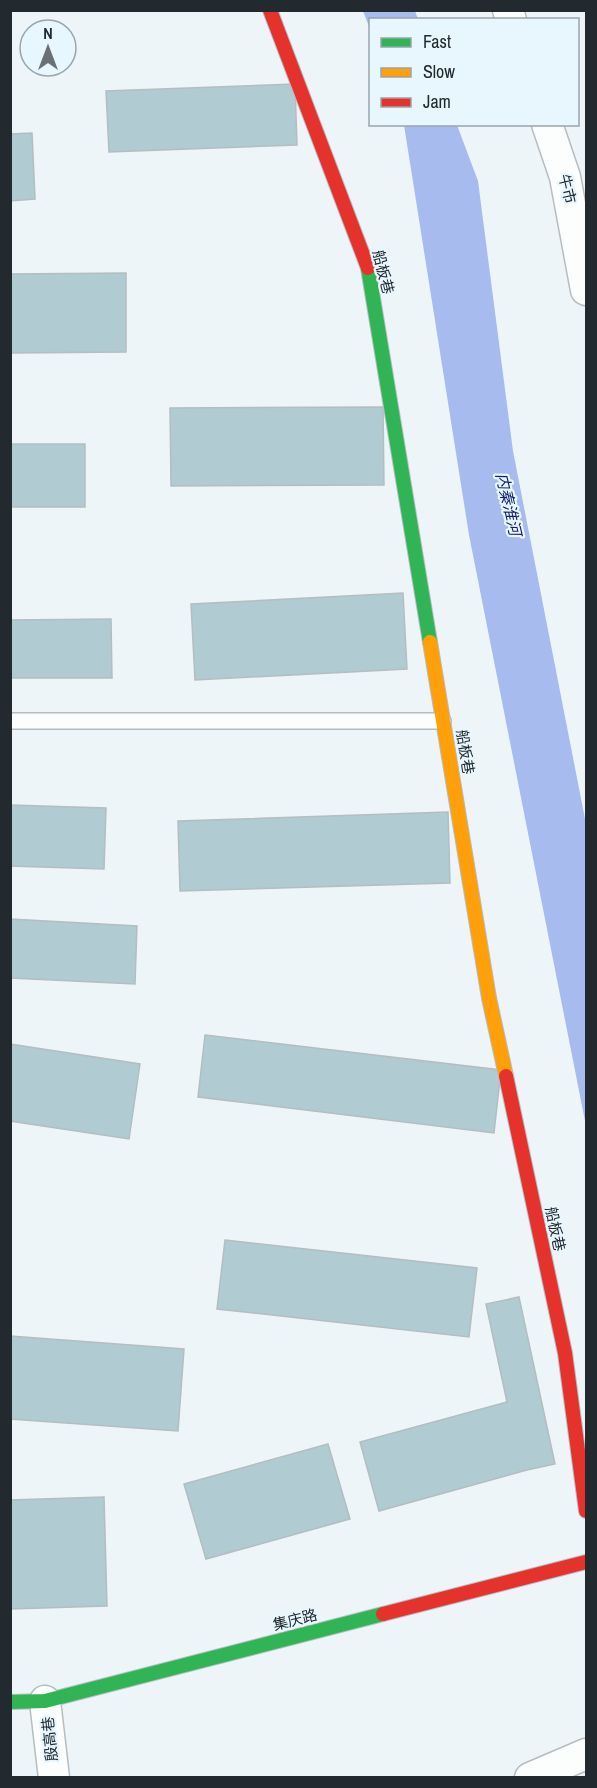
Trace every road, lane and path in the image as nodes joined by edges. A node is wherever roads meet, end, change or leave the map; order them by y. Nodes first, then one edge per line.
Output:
1 (270, 10) edge
2 (548, 126) edge
3 (586, 290) edge
4 (10, 721) edge
5 (443, 721) junction
6 (586, 1511) edge
7 (586, 1562) edge
8 (45, 1701) junction
9 (10, 1702) edge
10 (586, 1754) edge
11 (54, 1778) edge
12 (530, 1778) edge

1 - 5 street, 船板巷
2 - 3 street, 牛市
4 - 5 lane
5 - 6 street, 船板巷
7 - 8 street, 集庆路
8 - 9 street, 集庆路
8 - 11 street, 殷高巷
10 - 12 street

